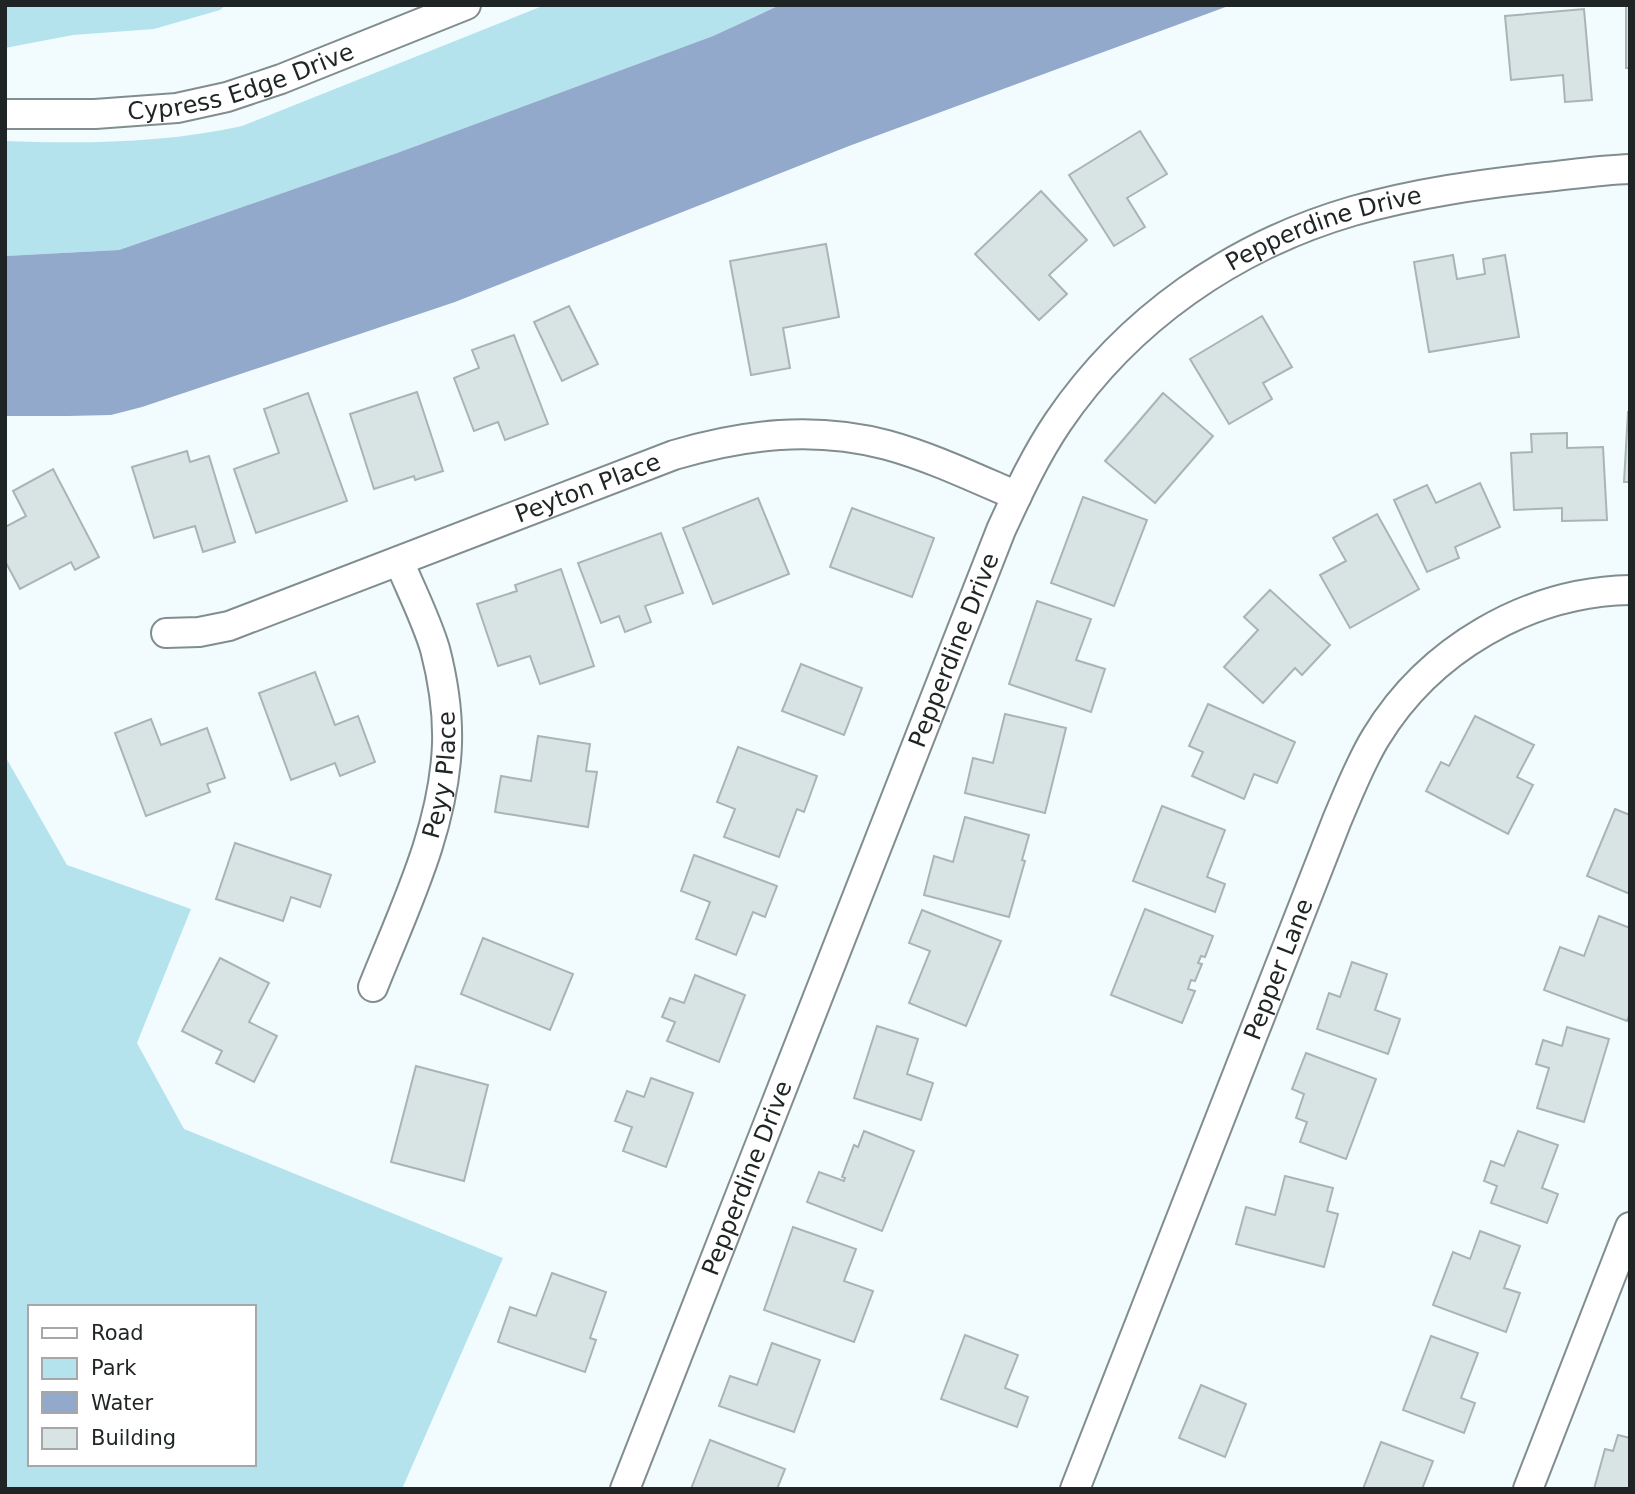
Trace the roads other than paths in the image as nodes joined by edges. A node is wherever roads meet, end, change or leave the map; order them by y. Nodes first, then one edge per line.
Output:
1 (466, 5) edge
2 (5, 114) edge
3 (1630, 169) edge
4 (1017, 496) junction
5 (399, 561) junction
6 (1630, 590) edge
7 (166, 633) dead end
8 (373, 987) dead end
9 (1630, 1227) edge
10 (625, 1489) edge
11 (1075, 1489) edge
12 (1528, 1489) edge

1 - 2 street, Cypress Edge Drive
3 - 4 street, Pepperdine Drive
4 - 5 street, Peyton Place
4 - 10 street, Pepperdine Drive
5 - 7 street, Peyton Place
5 - 8 street, Peyy Place
6 - 11 street, Pepper Lane
9 - 12 street

